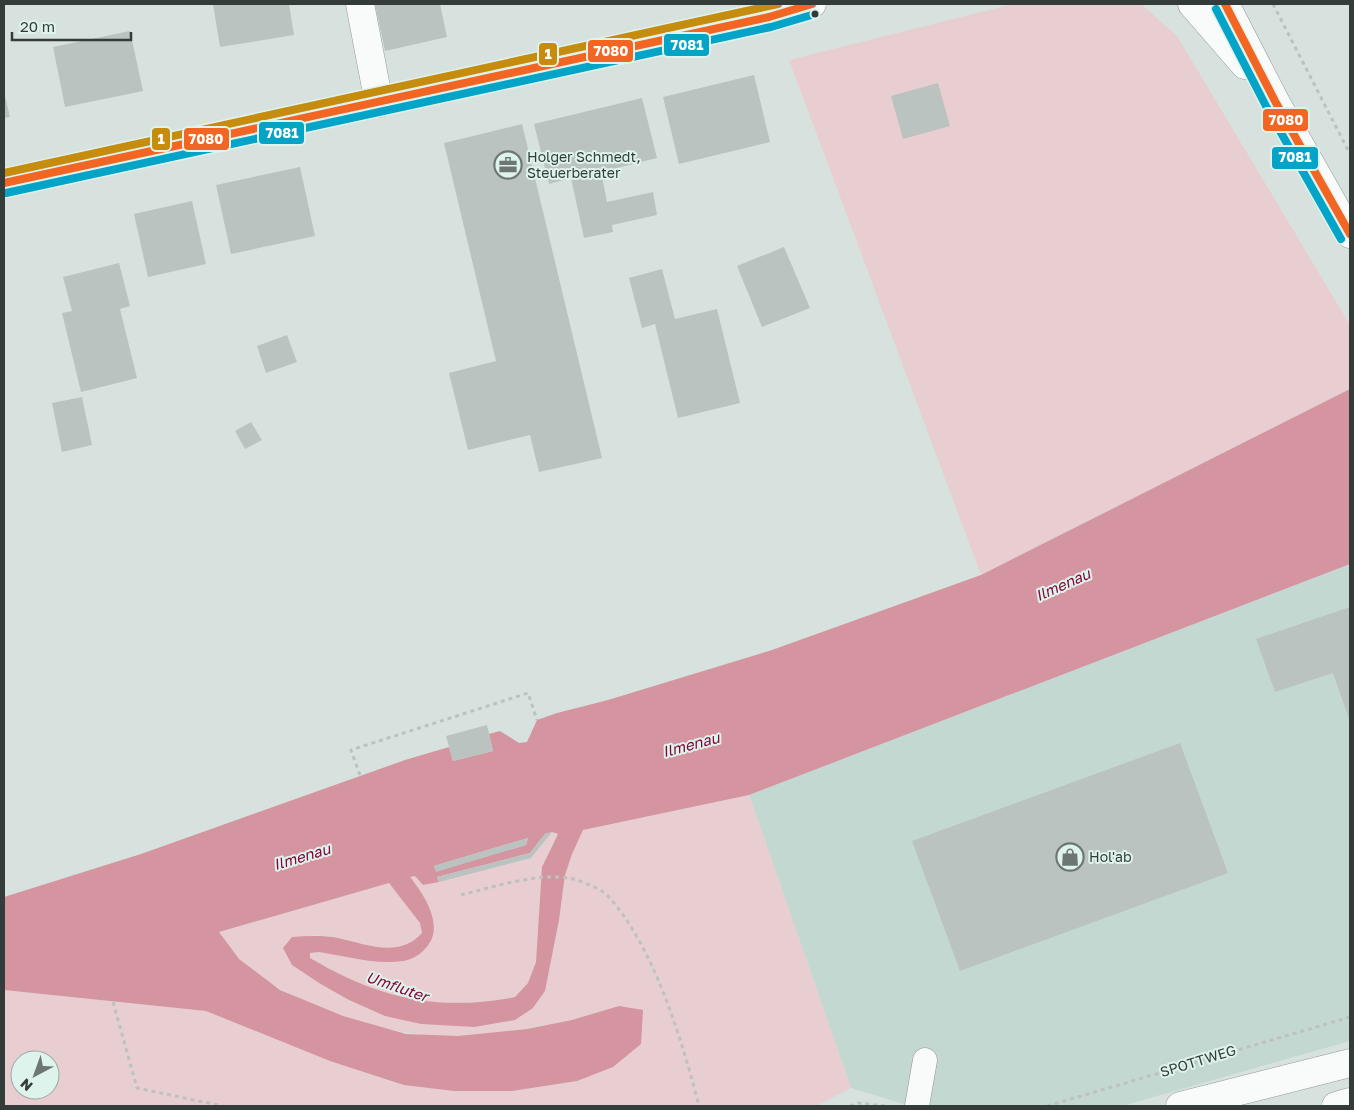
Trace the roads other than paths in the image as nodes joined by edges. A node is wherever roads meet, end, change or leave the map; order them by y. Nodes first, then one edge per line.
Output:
1 (360, 4) edge
2 (812, 4) edge
3 (1192, 4) edge
4 (1225, 4) edge
5 (379, 103) junction
6 (1276, 103) junction
7 (4, 182) edge
8 (1350, 234) edge
9 (925, 1060) dead end
10 (1350, 1063) edge
11 (1350, 1102) edge
12 (917, 1106) edge
13 (1180, 1106) edge
14 (1336, 1106) edge

1 - 5 street
2 - 5 street
3 - 6 street
4 - 6 street
5 - 7 street
6 - 8 street
9 - 12 lane
10 - 13 street
11 - 14 street

